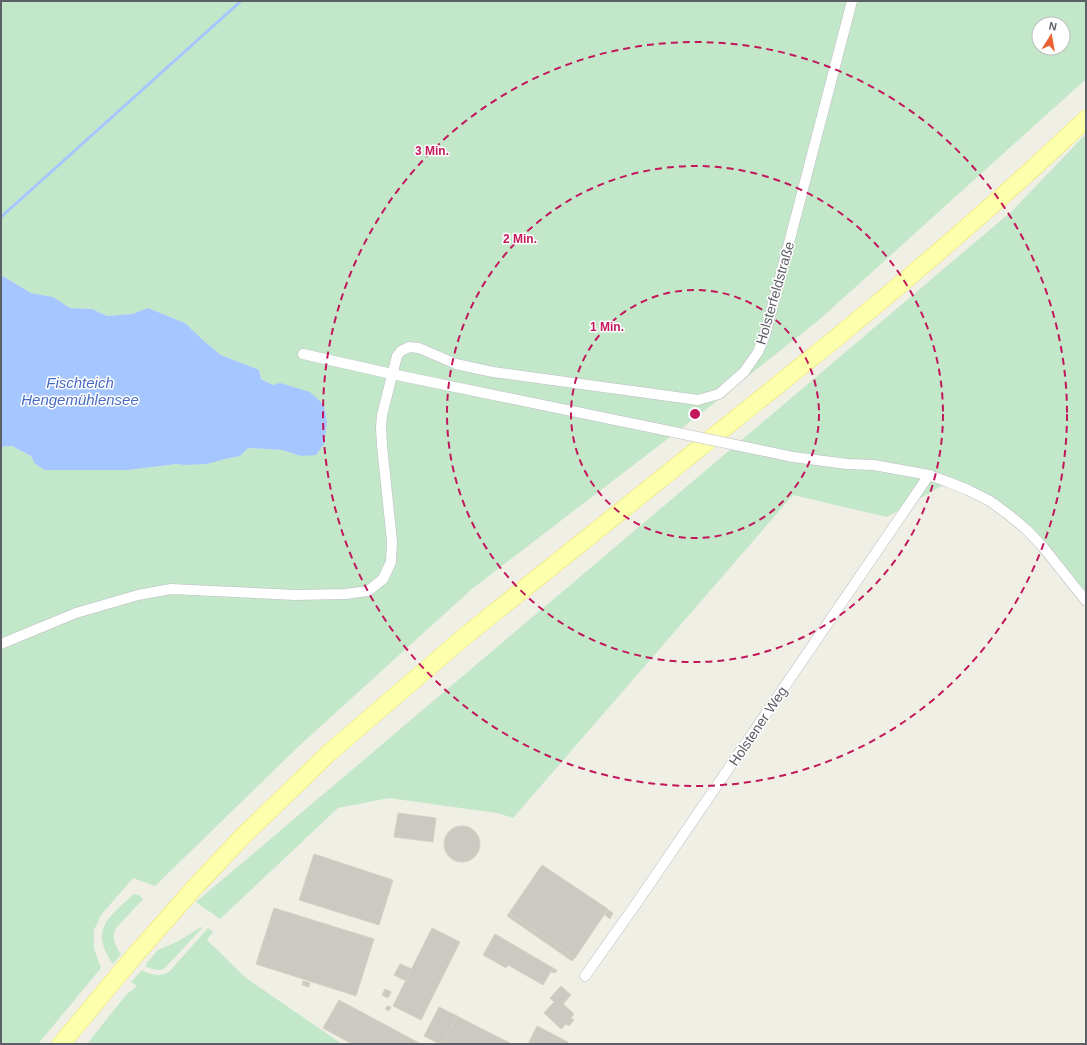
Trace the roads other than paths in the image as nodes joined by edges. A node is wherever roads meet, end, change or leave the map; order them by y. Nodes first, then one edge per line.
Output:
1 (852, 1) edge
2 (1086, 119) edge
3 (302, 354) dead end
4 (392, 374) junction
5 (929, 475) junction
6 (1086, 601) edge
7 (1, 644) edge
8 (585, 976) dead end
9 (61, 1044) edge

1 - 4 street, Holsterfeldstraße
2 - 9 main road
3 - 4 street
4 - 5 street, bridge
4 - 7 street
5 - 6 street
5 - 8 street, Holstener Weg

